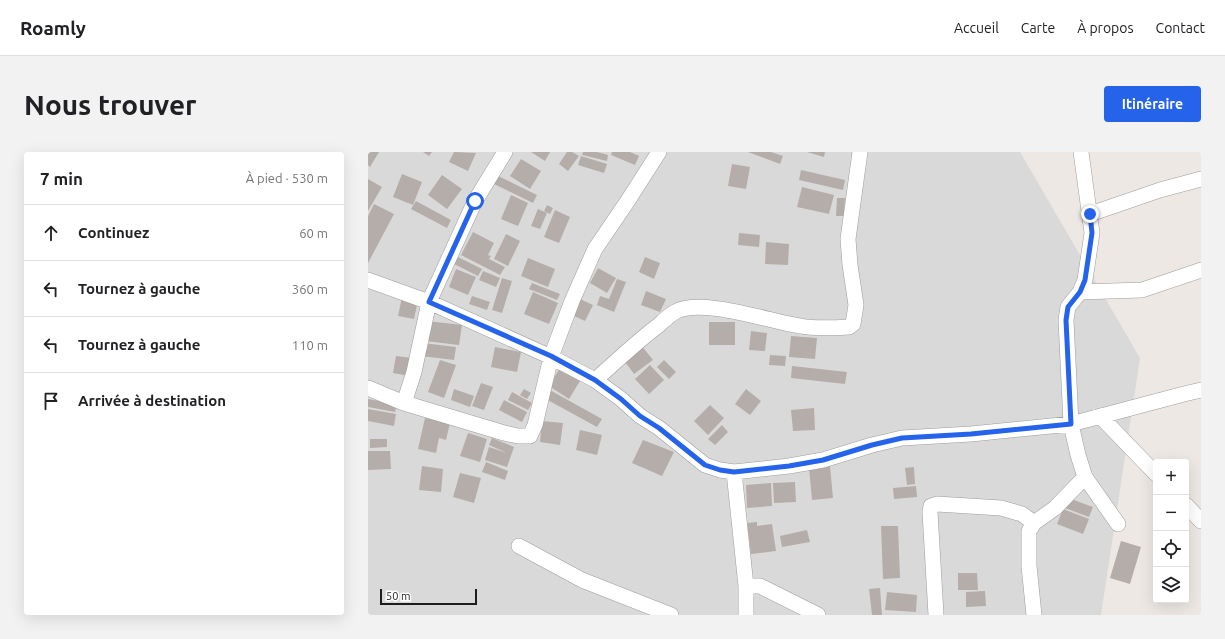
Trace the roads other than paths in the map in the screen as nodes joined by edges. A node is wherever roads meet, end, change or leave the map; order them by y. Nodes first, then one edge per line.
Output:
1 (505, 152) edge
2 (659, 152) edge
3 (860, 152) edge
4 (1081, 152) edge
5 (1201, 179) edge
6 (1090, 214) junction
7 (1201, 270) edge
8 (368, 280) edge
9 (1080, 292) junction
10 (429, 302) junction
11 (551, 356) junction
12 (595, 380) junction
13 (368, 388) edge
14 (1201, 390) edge
15 (404, 402) junction
16 (1100, 416) junction
17 (1071, 424) junction
18 (1153, 471) edge
19 (734, 472) junction
20 (1085, 477) junction
21 (1189, 508) edge
22 (1201, 521) edge
23 (1034, 523) junction
24 (1118, 524) dead end
25 (519, 546) dead end
26 (746, 586) junction
27 (671, 615) edge
28 (746, 615) edge
29 (818, 615) edge
30 (936, 615) edge
31 (1034, 615) edge

1 - 10 street
2 - 11 street
3 - 12 street
4 - 6 street
5 - 6 street
6 - 9 street
7 - 9 street
8 - 10 street
9 - 17 street
10 - 11 street
10 - 15 street
11 - 12 street
11 - 15 street
12 - 19 street
13 - 15 street
14 - 16 street
16 - 17 street
16 - 18 street
17 - 19 street
17 - 20 street
19 - 26 street
20 - 23 street
20 - 24 street
21 - 22 street
23 - 30 street
23 - 31 street
25 - 27 street
26 - 28 street
26 - 29 street

